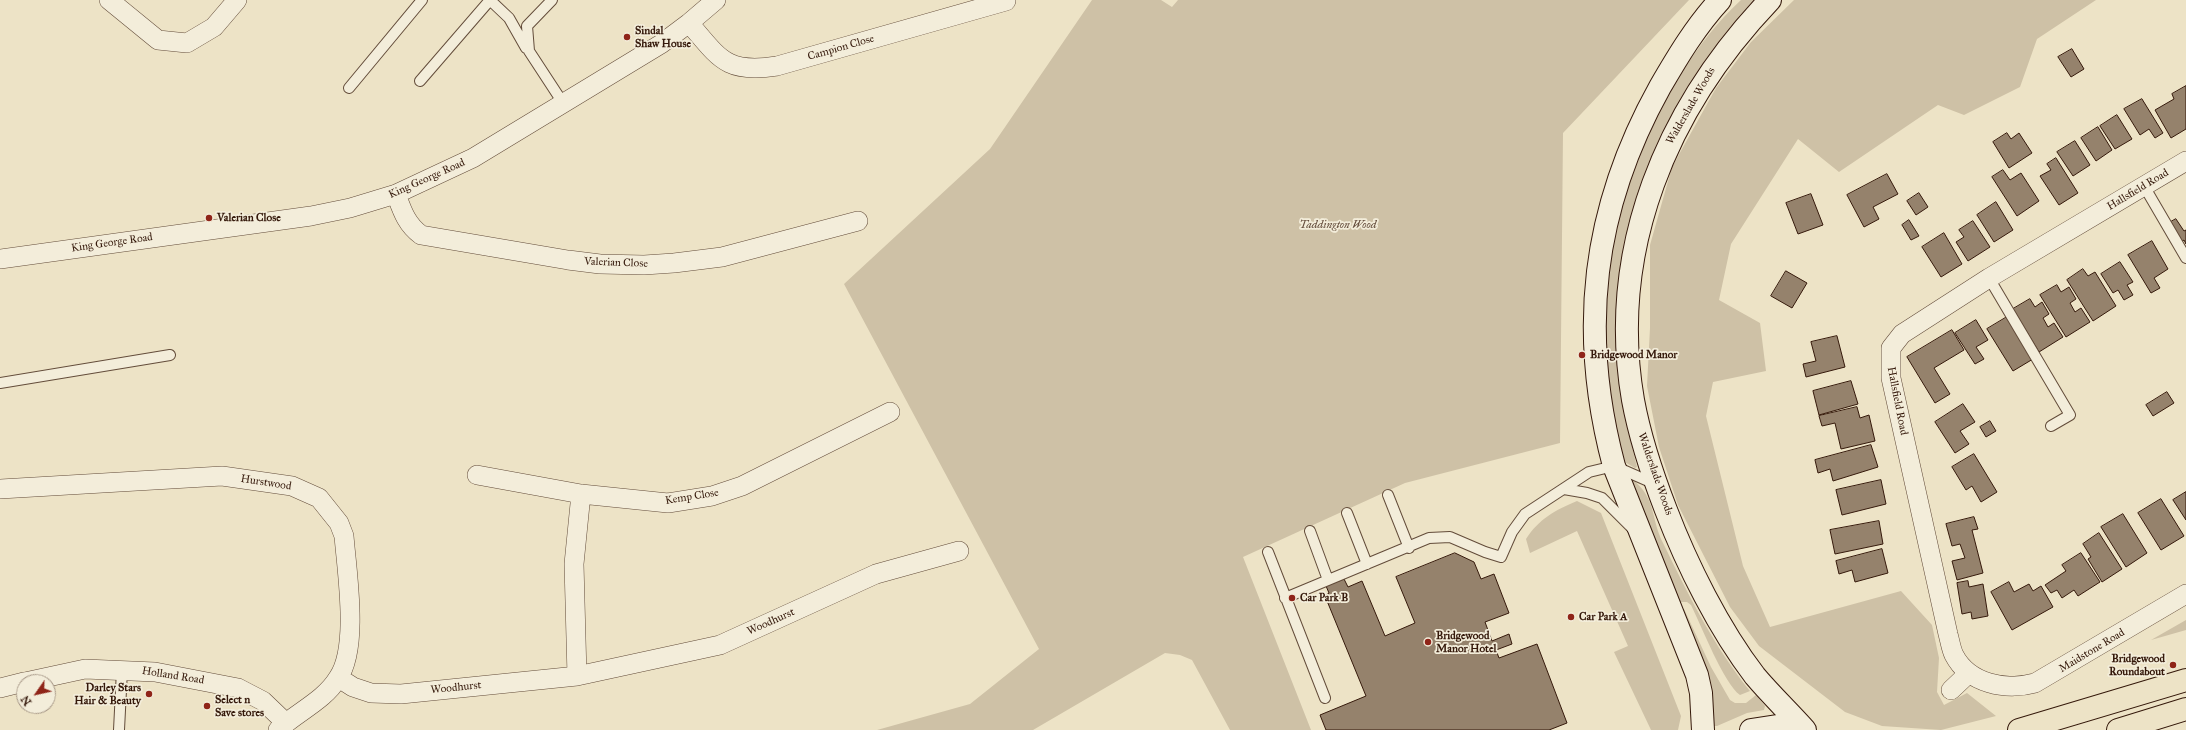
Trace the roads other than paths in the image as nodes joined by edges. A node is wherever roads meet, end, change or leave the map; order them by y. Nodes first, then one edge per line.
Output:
1 (109, 0) edge
2 (237, 0) edge
3 (422, 0) edge
4 (490, 0) edge
5 (552, 0) edge
6 (716, 0) edge
7 (1720, 0) edge
8 (1770, 0) edge
9 (1006, 1) edge
10 (987, 3) edge
11 (690, 23) junction
12 (528, 51) junction
13 (420, 81) dead end
14 (349, 88) dead end
15 (563, 103) junction
16 (2186, 161) edge
17 (2144, 186) junction
18 (396, 194) junction
19 (858, 222) dead end
20 (0, 258) edge
21 (2186, 258) edge
22 (1990, 278) junction
23 (170, 355) dead end
24 (0, 383) edge
25 (890, 412) dead end
26 (2051, 426) dead end
27 (1614, 466) junction
28 (477, 475) dead end
29 (1656, 484) junction
30 (0, 489) edge
31 (1564, 489) junction
32 (581, 494) junction
33 (1388, 495) dead end
34 (1347, 513) dead end
35 (1310, 531) dead end
36 (1640, 536) junction
37 (1409, 548) junction
38 (959, 551) dead end
39 (1268, 552) dead end
40 (1367, 564) junction
41 (1328, 580) junction
42 (2186, 594) edge
43 (1285, 598) junction
44 (122, 670) junction
45 (1969, 673) junction
46 (56, 675) edge
47 (577, 676) junction
48 (339, 678) junction
49 (2186, 680) edge
50 (1992, 683) joint
51 (16, 684) edge
52 (0, 688) edge
53 (1951, 690) dead end
54 (1326, 698) dead end
55 (2186, 709) edge
56 (282, 726) edge
57 (119, 730) edge
58 (1703, 730) edge
59 (1751, 730) edge
60 (1804, 730) edge
61 (2019, 730) edge
62 (2118, 730) edge

1 - 2 street
3 - 14 lane
4 - 12 lane
4 - 13 lane
5 - 12 lane
6 - 11 street, King George Road
7 - 27 street
8 - 29 street, Walderslade Woods
9 - 10 street, Campion Close
10 - 11 street, Campion Close
11 - 15 street, King George Road
12 - 15 lane
15 - 18 street, King George Road
16 - 17 street, Hallsfield Road
17 - 21 lane
17 - 22 street, Hallsfield Road
18 - 19 street, Valerian Close
18 - 20 street, King George Road
22 - 26 lane
22 - 45 street, Hallsfield Road
23 - 24 lane
25 - 32 street, Kemp Close
27 - 29 lane
27 - 31 lane
27 - 36 street
28 - 32 street, Kemp Close
29 - 60 street, Walderslade Woods
30 - 48 street, Hurstwood
31 - 36 lane
31 - 37 lane
32 - 47 street
33 - 37 lane
34 - 40 lane
35 - 41 lane
36 - 58 street
37 - 40 lane
38 - 47 street, Woodhurst
39 - 43 lane
40 - 41 lane
41 - 43 lane
42 - 50 street, Maidstone Road
43 - 54 lane
44 - 46 street, Holland Road
44 - 56 street, Holland Road
44 - 57 lane
45 - 50 street, Hallsfield Road
45 - 53 street
47 - 48 street, Woodhurst
48 - 56 street, Hurstwood
49 - 61 main road
51 - 52 street, Holland Road
55 - 62 main road
59 - 60 street

